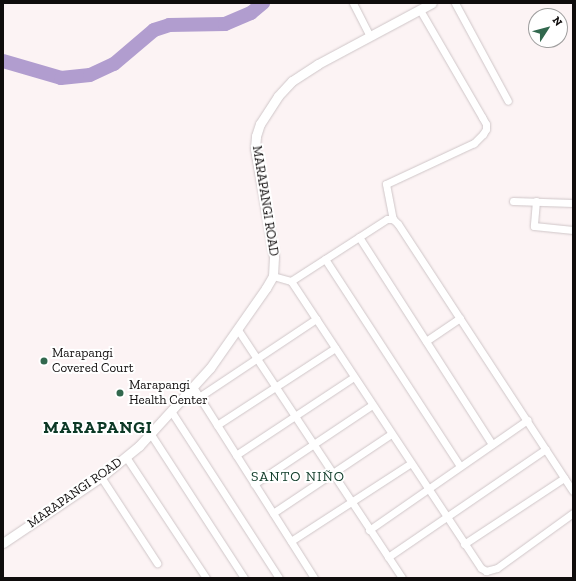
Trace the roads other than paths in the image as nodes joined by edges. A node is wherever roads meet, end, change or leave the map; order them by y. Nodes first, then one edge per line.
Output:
1 (353, 3) edge
2 (432, 3) edge
3 (455, 3) edge
4 (420, 10) junction
5 (370, 36) junction
6 (508, 101) dead end
7 (513, 201) dead end
8 (536, 201) junction
9 (573, 202) edge
10 (393, 218) junction
11 (573, 230) edge
12 (359, 237) junction
13 (325, 259) junction
14 (273, 276) junction
15 (291, 281) junction
16 (460, 318) junction
17 (316, 319) junction
18 (238, 330) junction
19 (426, 341) junction
20 (335, 348) junction
21 (257, 358) junction
22 (354, 377) junction
23 (193, 387) junction
24 (276, 387) junction
25 (199, 397) junction
26 (372, 405) junction
27 (171, 410) junction
28 (295, 416) junction
29 (527, 420) junction
30 (217, 425) junction
31 (150, 433) junction
32 (391, 434) junction
33 (492, 444) junction
34 (313, 445) junction
35 (546, 449) junction
36 (236, 455) junction
37 (126, 457) junction
38 (411, 463) junction
39 (460, 466) junction
40 (332, 474) junction
41 (101, 476) junction
42 (564, 478) junction
43 (254, 484) junction
44 (428, 489) junction
45 (573, 491) edge
46 (351, 502) junction
47 (273, 513) junction
48 (573, 513) edge
49 (446, 517) junction
50 (369, 530) junction
51 (290, 541) junction
52 (3, 543) edge
53 (464, 544) junction
54 (388, 557) junction
55 (157, 563) dead end
56 (206, 578) edge
57 (244, 578) edge
58 (279, 578) edge
59 (314, 578) edge
60 (402, 578) edge

1 - 5 street
2 - 4 street, MARAPANGI ROAD
3 - 6 street
4 - 5 street, MARAPANGI ROAD
4 - 10 street
5 - 14 street, MARAPANGI ROAD
7 - 8 street
8 - 9 street
8 - 11 street
10 - 12 street
10 - 16 street
12 - 13 street
12 - 19 street
13 - 15 street
13 - 39 street
14 - 15 street
14 - 18 street, MARAPANGI ROAD
15 - 17 street
16 - 19 street
16 - 29 street
17 - 20 street
17 - 21 street
18 - 21 street
18 - 23 street, MARAPANGI ROAD
19 - 33 street
20 - 22 street
20 - 24 street
21 - 24 street
21 - 25 street
22 - 26 street
22 - 28 street
23 - 25 street
23 - 27 street, MARAPANGI ROAD
24 - 28 street
24 - 30 street
25 - 30 street
26 - 32 street
26 - 34 street
27 - 31 street, MARAPANGI ROAD
27 - 58 street
28 - 34 street
28 - 36 street
29 - 33 street
29 - 35 street
30 - 36 street
31 - 37 street, MARAPANGI ROAD
31 - 57 street
32 - 38 street
32 - 40 street
33 - 39 street
34 - 40 street
34 - 43 street
35 - 42 street
35 - 49 street
36 - 43 street
37 - 41 street, MARAPANGI ROAD
37 - 56 street
38 - 44 street
38 - 46 street
39 - 44 street
40 - 46 street
40 - 47 street
41 - 52 street, MARAPANGI ROAD
41 - 55 street
42 - 45 street
42 - 53 street
43 - 47 street
44 - 49 street
44 - 50 street
46 - 50 street
46 - 51 street
47 - 51 street
48 - 53 street
49 - 53 street
49 - 54 street
50 - 54 street
51 - 59 street
54 - 60 street

